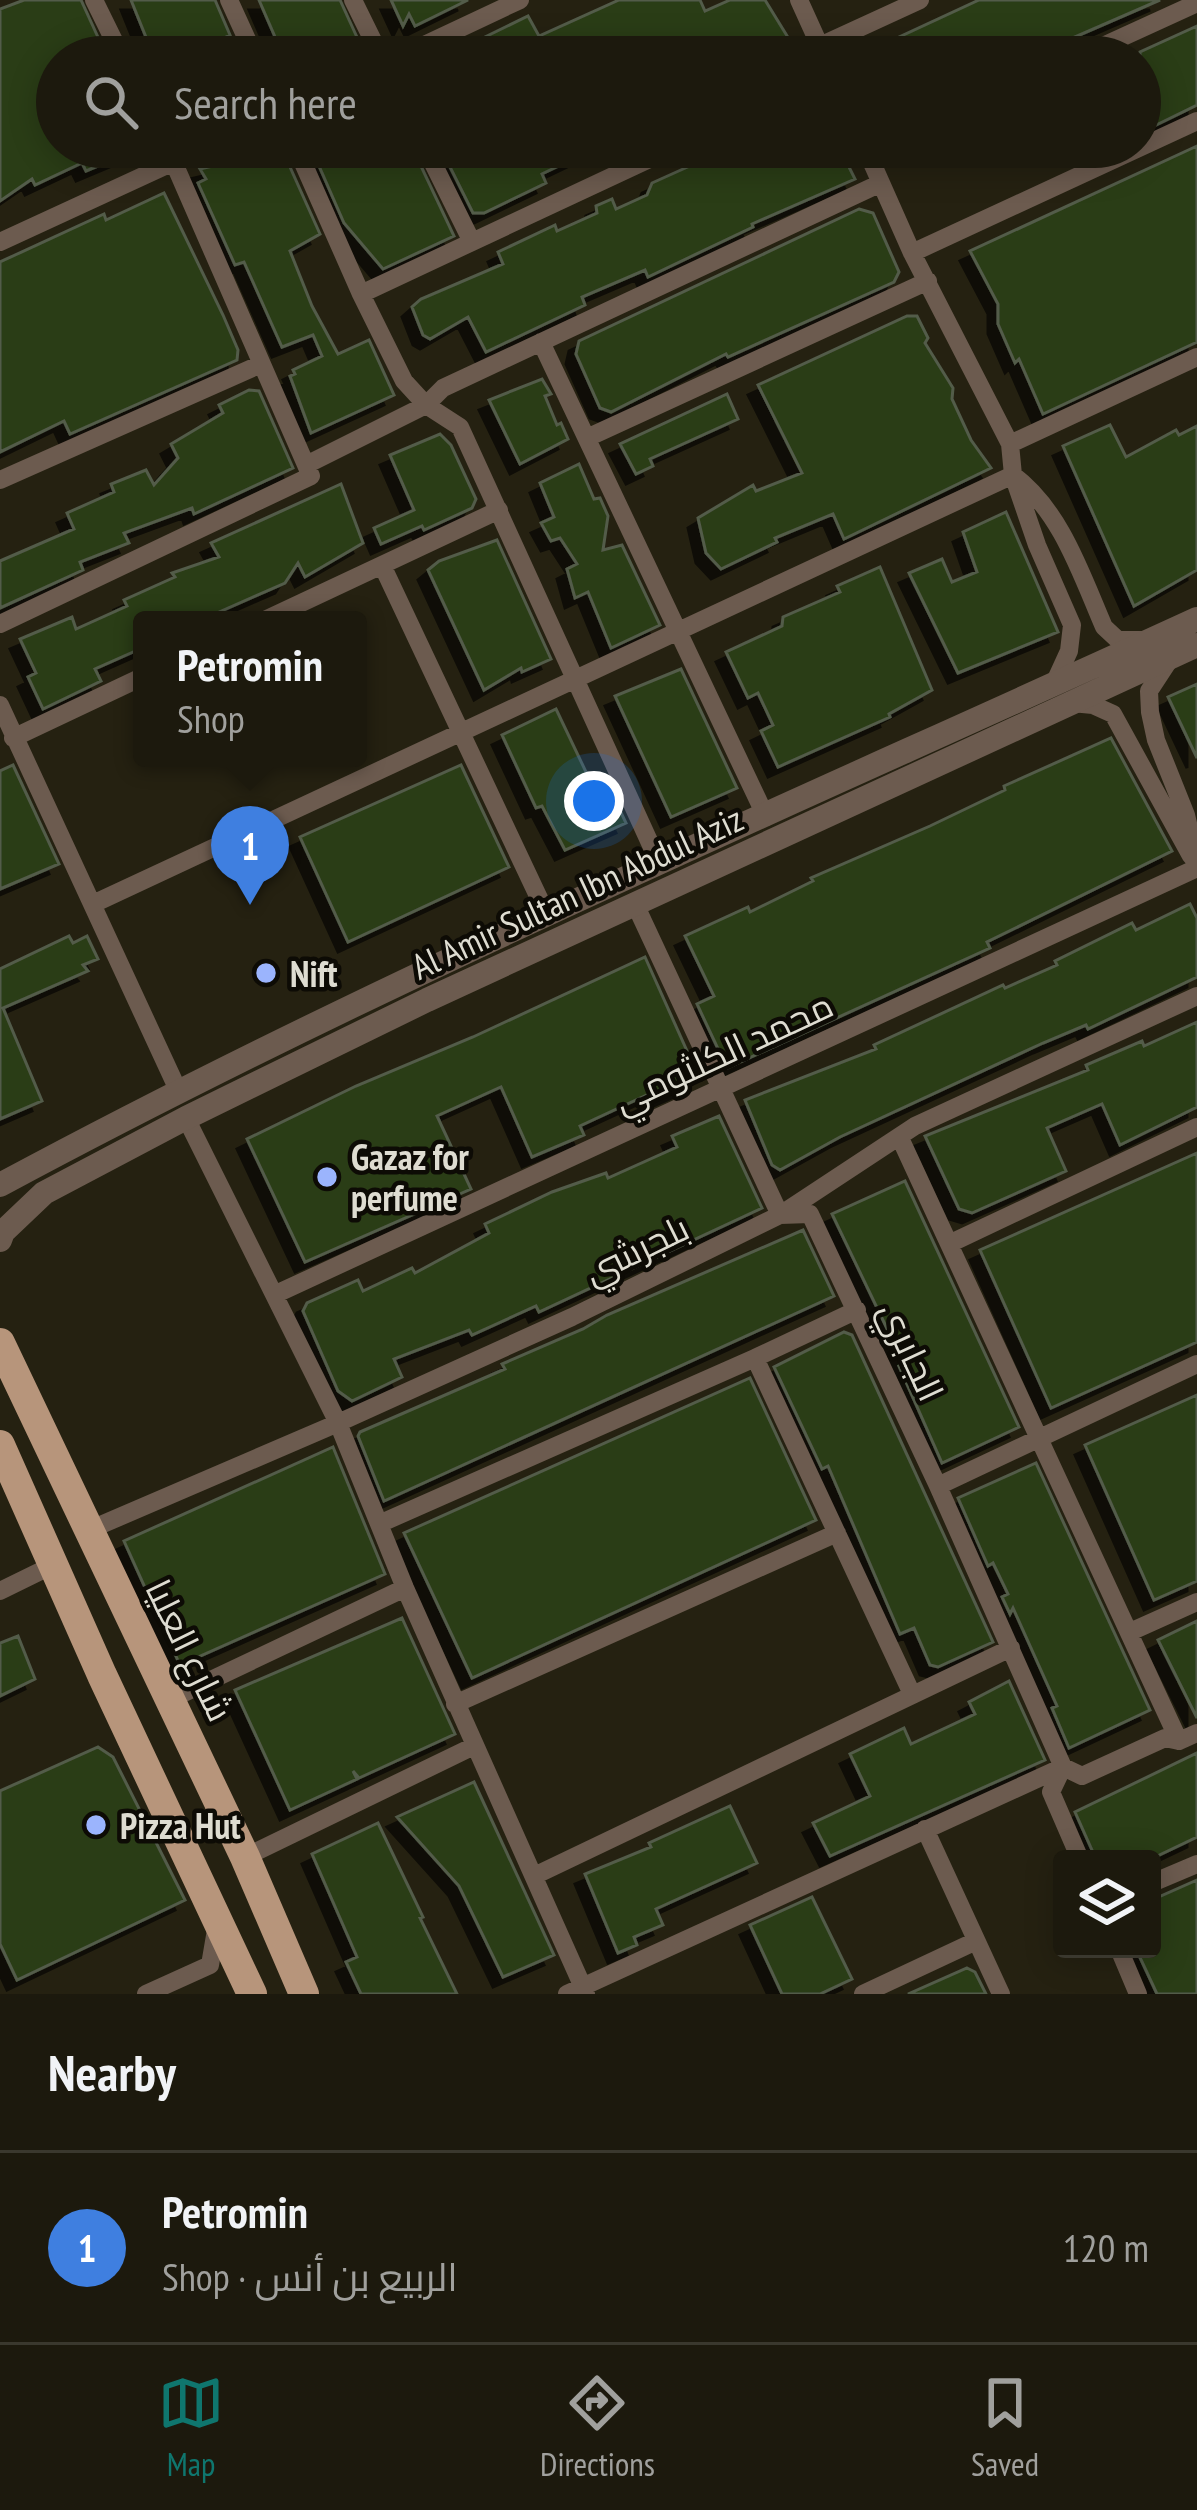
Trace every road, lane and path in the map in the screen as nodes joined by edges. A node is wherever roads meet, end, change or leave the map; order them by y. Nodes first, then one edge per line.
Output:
1 (94, 0) edge
2 (229, 0) edge
3 (352, 0) edge
4 (520, 0) edge
5 (800, 0) edge
6 (920, 0) edge
7 (1197, 4) edge
8 (112, 36) edge
9 (246, 36) edge
10 (370, 36) edge
11 (444, 36) edge
12 (816, 36) edge
13 (852, 36) edge
14 (1125, 36) edge
15 (1197, 121) edge
16 (1161, 138) edge
17 (144, 168) edge
18 (177, 168) edge
19 (305, 168) edge
20 (435, 168) edge
21 (630, 168) edge
22 (876, 168) edge
23 (1096, 168) edge
24 (881, 183) junction
25 (0, 242) edge
26 (472, 242) junction
27 (912, 253) junction
28 (928, 281) junction
29 (361, 294) junction
30 (542, 342) junction
31 (1197, 357) edge
32 (259, 365) junction
33 (426, 404) junction
34 (589, 436) junction
35 (1010, 443) junction
36 (306, 465) junction
37 (1013, 475) junction
38 (0, 480) edge
39 (499, 510) junction
40 (382, 565) junction
41 (284, 611) edge
42 (1197, 619) edge
43 (0, 624) edge
44 (680, 629) junction
45 (1151, 640) junction
46 (1197, 645) edge
47 (1173, 656) junction
48 (577, 678) junction
49 (133, 681) edge
50 (1063, 694) junction
51 (0, 705) edge
52 (462, 731) junction
53 (13, 738) junction
54 (766, 817) junction
55 (660, 865) junction
56 (1197, 865) edge
57 (94, 903) junction
58 (635, 904) junction
59 (547, 915) junction
60 (1197, 996) edge
61 (178, 1090) junction
62 (719, 1091) junction
63 (186, 1118) junction
64 (1197, 1127) edge
65 (900, 1138) junction
66 (47, 1159) junction
67 (0, 1171) edge
68 (0, 1185) edge
69 (780, 1215) junction
70 (1, 1229) edge
71 (951, 1243) junction
72 (276, 1294) junction
73 (857, 1310) junction
74 (0, 1343) edge
75 (755, 1358) junction
76 (1197, 1364) edge
77 (338, 1424) junction
78 (1039, 1438) junction
79 (0, 1445) edge
80 (938, 1486) junction
81 (379, 1523) junction
82 (88, 1530) junction
83 (837, 1534) junction
84 (52, 1565) junction
85 (405, 1588) junction
86 (0, 1592) edge
87 (1197, 1602) edge
88 (1130, 1631) junction
89 (1011, 1648) junction
90 (912, 1694) junction
91 (171, 1699) junction
92 (455, 1704) junction
93 (1188, 1737) edge
94 (475, 1746) junction
95 (1063, 1767) junction
96 (925, 1829) junction
97 (1076, 1850) edge
98 (245, 1858) junction
99 (1197, 1864) edge
100 (534, 1876) junction
101 (1161, 1879) edge
102 (218, 1919) junction
103 (976, 1941) junction
104 (1122, 1958) edge
105 (578, 1992) edge
106 (146, 1994) edge
107 (253, 1994) edge
108 (304, 1994) edge
109 (862, 1994) edge
110 (1001, 1994) edge
111 (1138, 1994) edge

1 - 8 street
2 - 9 street
3 - 10 street
4 - 11 street
5 - 12 street
6 - 13 street
7 - 14 street
15 - 16 street
17 - 25 street
18 - 32 street
19 - 29 street
20 - 26 street
21 - 26 street
22 - 24 street
23 - 27 street
24 - 27 street
24 - 30 street
26 - 29 street
27 - 28 street
28 - 34 street
28 - 35 street
29 - 33 street
30 - 33 street
30 - 34 street
31 - 35 street
32 - 36 street
32 - 38 street
33 - 36 street
33 - 39 street
34 - 44 street
35 - 37 street
36 - 43 street
37 - 44 street
37 - 45 street
37 - 50 street
39 - 40 street
39 - 48 street
40 - 41 street
40 - 52 street
42 - 45 street, Al Amir Sultan Ibn Abdul Aziz
44 - 48 street
44 - 54 street
45 - 50 street, Al Amir Sultan Ibn Abdul Aziz
46 - 47 street, Al Amir Sultan Ibn Abdul Aziz
47 - 50 street, Al Amir Sultan Ibn Abdul Aziz
47 - 56 street
48 - 52 street
48 - 55 street
49 - 53 street
50 - 54 street, Al Amir Sultan Ibn Abdul Aziz
50 - 56 street
50 - 58 street, Al Amir Sultan Ibn Abdul Aziz
51 - 53 street
52 - 57 street
52 - 59 street
53 - 57 street
54 - 55 street, Al Amir Sultan Ibn Abdul Aziz
55 - 59 street, Al Amir Sultan Ibn Abdul Aziz
56 - 62 street, محمد الكلثومي
57 - 61 street
58 - 62 street
58 - 63 street, Al Amir Sultan Ibn Abdul Aziz
59 - 61 street, Al Amir Sultan Ibn Abdul Aziz
60 - 65 street, بلجرشي
61 - 66 street, Al Amir Sultan Ibn Abdul Aziz
62 - 69 street
62 - 72 street, محمد الكلثومي
63 - 70 street, Al Amir Sultan Ibn Abdul Aziz
63 - 72 street
64 - 71 street
65 - 69 street, بلجرشي
65 - 71 street
66 - 67 street, Al Amir Sultan Ibn Abdul Aziz
66 - 68 street, Al Amir Sultan Ibn Abdul Aziz
69 - 73 street, الجابري
69 - 77 street, بلجرشي
71 - 78 street
72 - 77 street
73 - 75 street
73 - 80 street, الجابري
74 - 82 main road, شارع العليا
75 - 81 street
75 - 83 street
76 - 78 street
77 - 81 street
77 - 82 street, بلجرشي
78 - 80 street
78 - 88 street
79 - 84 main road
80 - 89 street, الجابري
81 - 85 street
82 - 91 main road, شارع العليا
83 - 90 street
83 - 92 street
84 - 86 street
84 - 102 main road
85 - 91 street
85 - 92 street
87 - 88 street
88 - 93 street
89 - 90 street
89 - 95 street, الجابري
90 - 100 street
91 - 98 main road, شارع العليا
92 - 94 street
93 - 95 street
94 - 98 street
94 - 100 street
95 - 96 street
95 - 97 street, الجابري
96 - 103 street
96 - 105 street
98 - 108 main road, شارع العليا
99 - 101 street
100 - 105 street
102 - 106 street
102 - 107 main road
103 - 109 street
103 - 110 street
104 - 111 street

